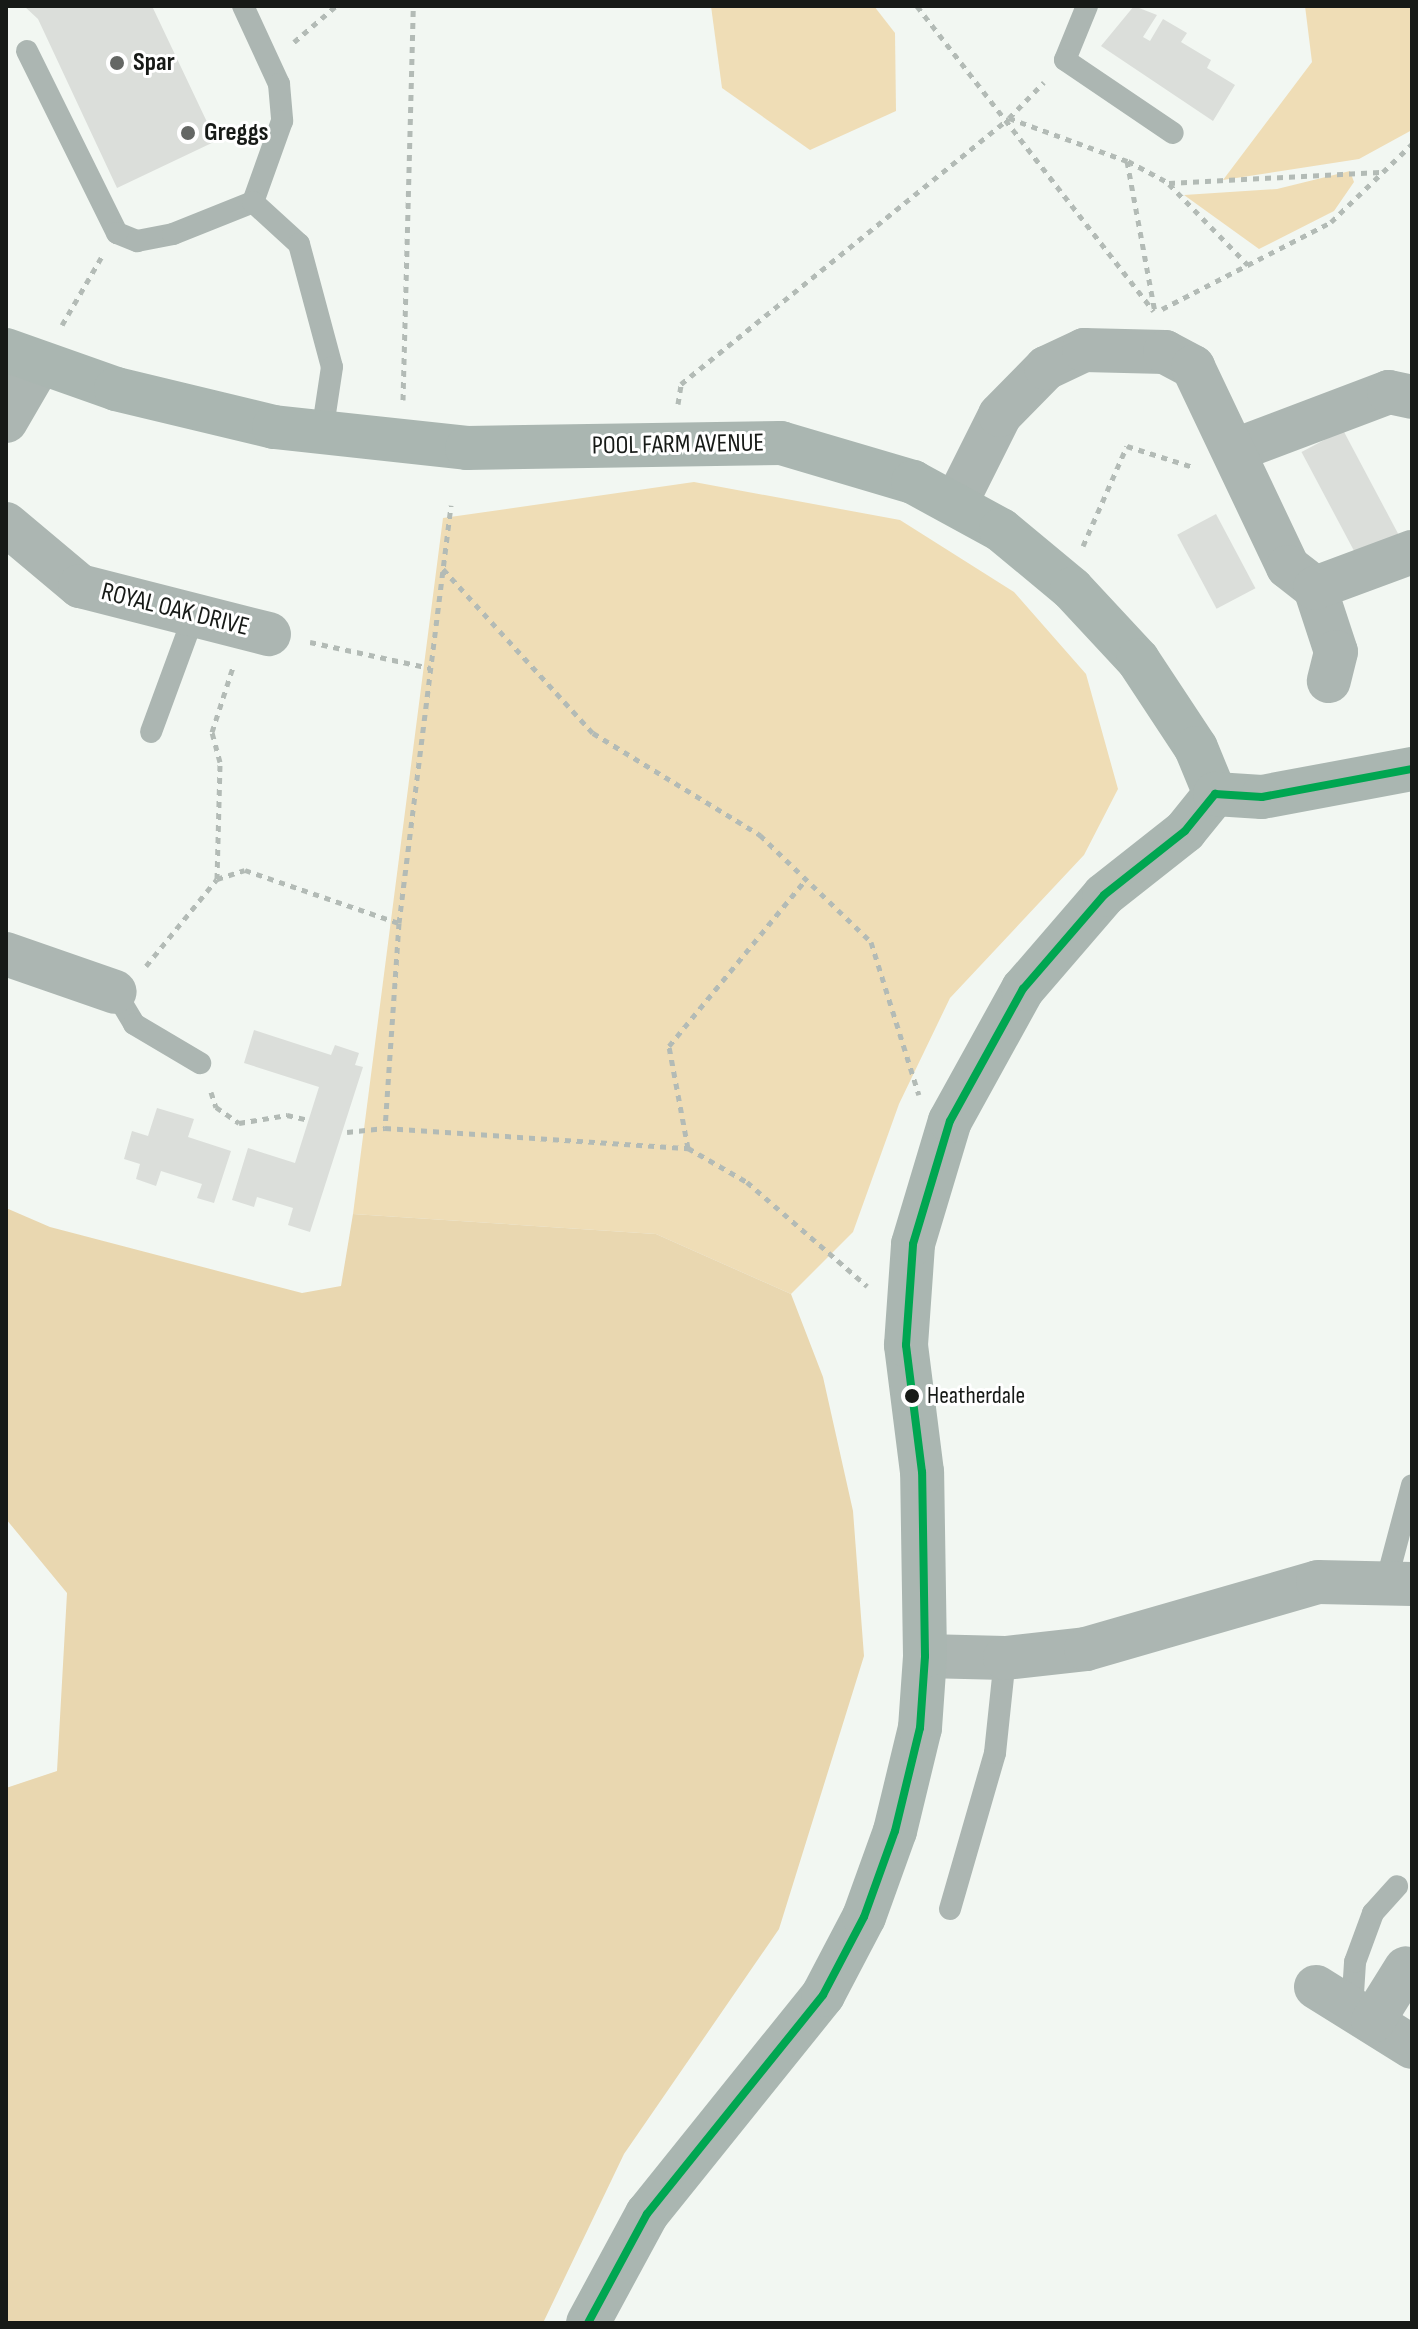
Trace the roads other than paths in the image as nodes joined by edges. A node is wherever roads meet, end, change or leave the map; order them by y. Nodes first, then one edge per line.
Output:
1 (243, 6) edge
2 (1087, 6) edge
3 (27, 51) dead end
4 (1173, 133) dead end
5 (253, 202) junction
6 (22, 357) edge
7 (1412, 397) edge
8 (6, 421) edge
9 (322, 433) junction
10 (1243, 460) junction
11 (956, 503) junction
12 (6, 524) edge
13 (1412, 552) edge
14 (1315, 588) junction
15 (194, 615) junction
16 (258, 631) road end
17 (1329, 681) dead end
18 (151, 732) dead end
19 (1412, 769) edge
20 (1215, 794) junction
21 (6, 954) edge
22 (115, 992) joint
23 (200, 1063) road end
24 (1412, 1485) edge
25 (1400, 1581) edge
26 (925, 1656) junction
27 (1005, 1658) junction
28 (1397, 1886) dead end
29 (950, 1909) dead end
30 (1406, 1968) dead end
31 (1347, 2006) junction
32 (1412, 2047) edge
33 (588, 2323) edge

1 - 5 lane
2 - 4 lane
3 - 5 lane
5 - 9 lane
6 - 8 street
6 - 9 street, POOL FARM AVENUE
7 - 10 street
9 - 11 street, POOL FARM AVENUE
10 - 11 street
10 - 14 street
11 - 20 street, POOL FARM AVENUE
12 - 15 street, ROYAL OAK DRIVE
13 - 14 street
14 - 17 street
15 - 16 street, ROYAL OAK DRIVE
15 - 18 lane
19 - 20 street
20 - 26 street
21 - 22 street
22 - 23 lane
24 - 25 lane
25 - 27 street
26 - 27 street
26 - 33 street
27 - 29 lane
28 - 31 lane
30 - 31 street
31 - 32 street

